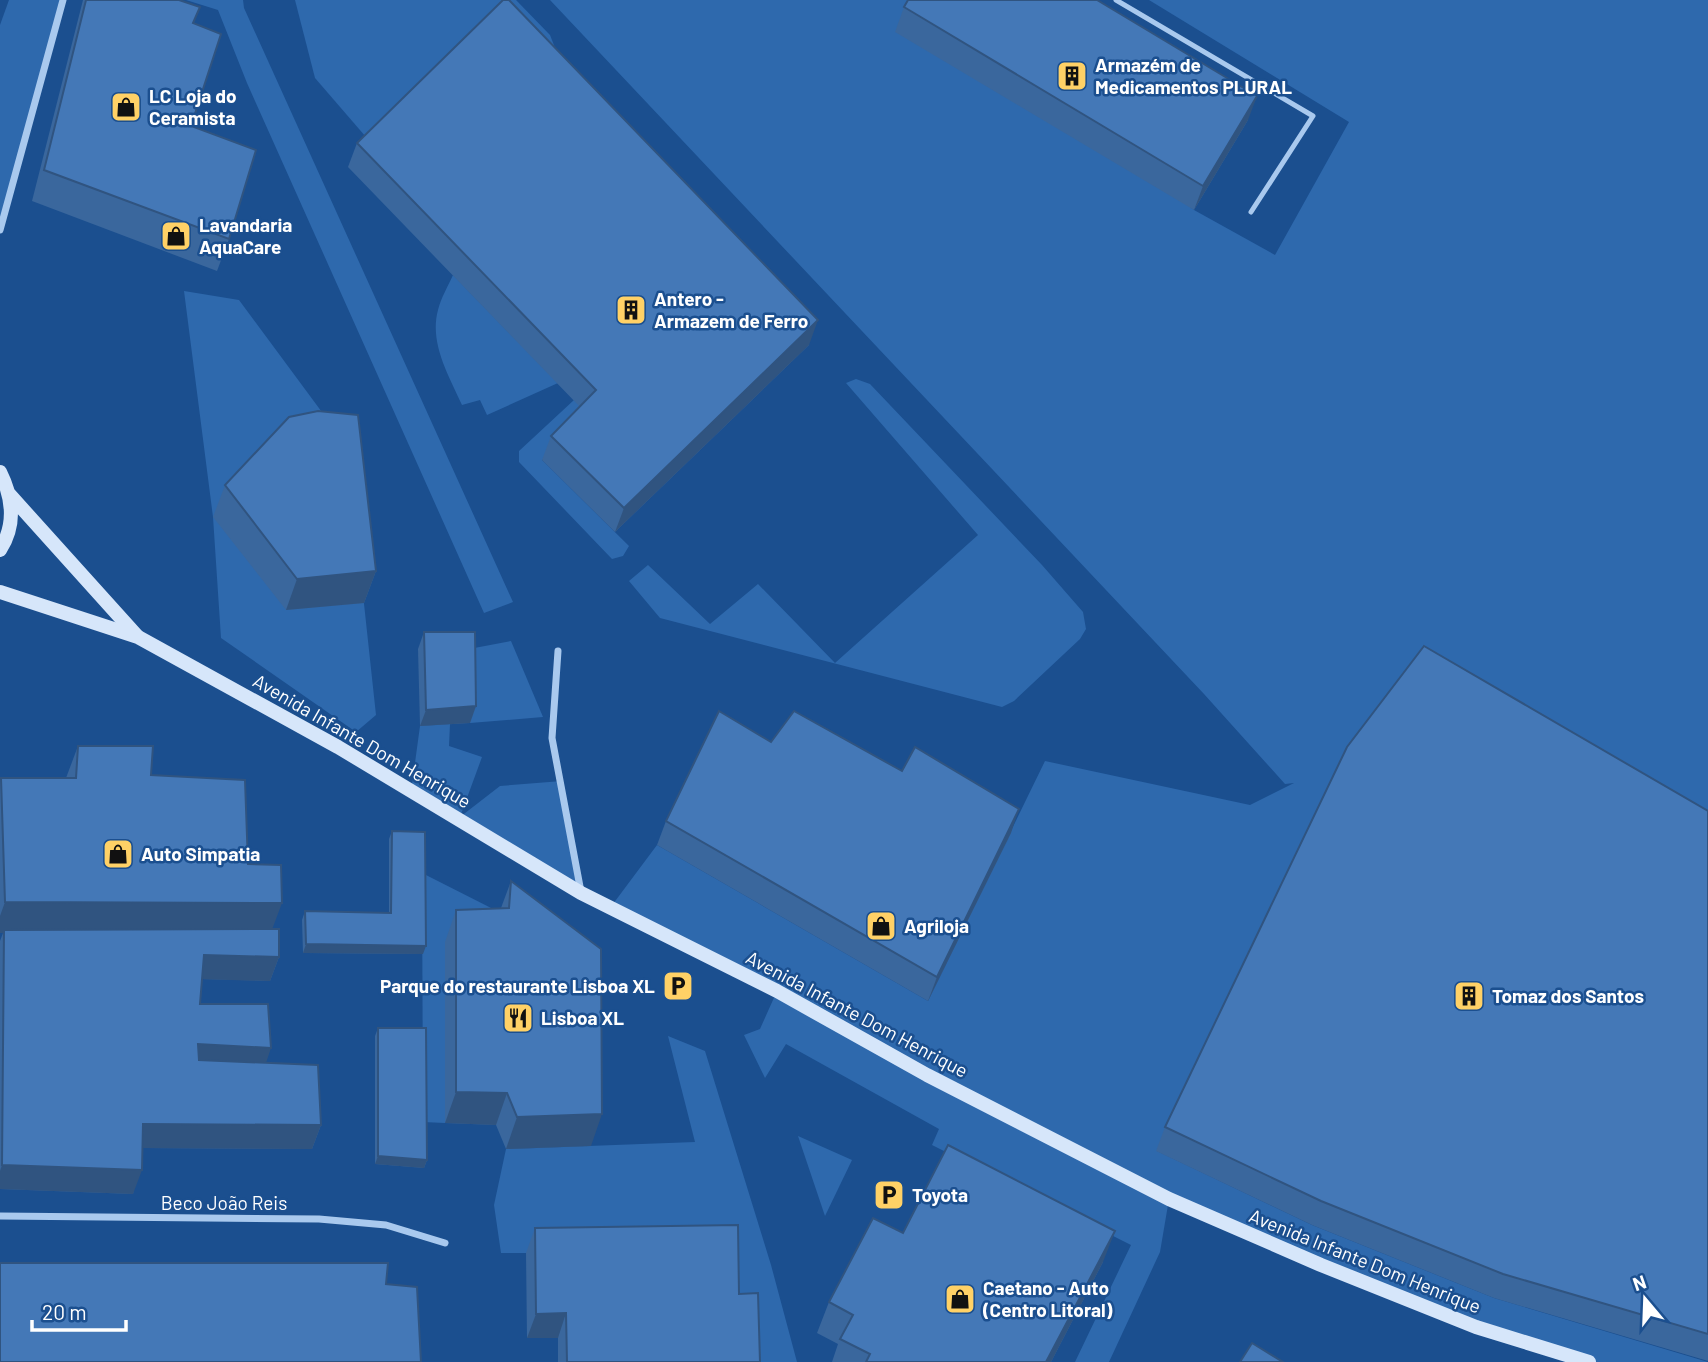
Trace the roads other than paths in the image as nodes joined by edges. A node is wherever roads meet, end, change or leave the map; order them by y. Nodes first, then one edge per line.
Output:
1 (63, 0) edge
2 (1116, 0) edge
3 (1251, 212) dead end
4 (0, 230) edge
5 (0, 472) edge
6 (10, 495) junction
7 (0, 550) edge
8 (0, 592) edge
9 (138, 637) junction
10 (558, 651) dead end
11 (581, 893) junction
12 (0, 1216) edge
13 (445, 1243) dead end
14 (1589, 1362) edge

1 - 4 street
2 - 3 lane
5 - 6 main road
6 - 7 main road
6 - 9 main road
8 - 9 main road
9 - 11 main road, Avenida Infante Dom Henrique
10 - 11 street
11 - 14 main road, Avenida Infante Dom Henrique
12 - 13 street, Beco João Reis

